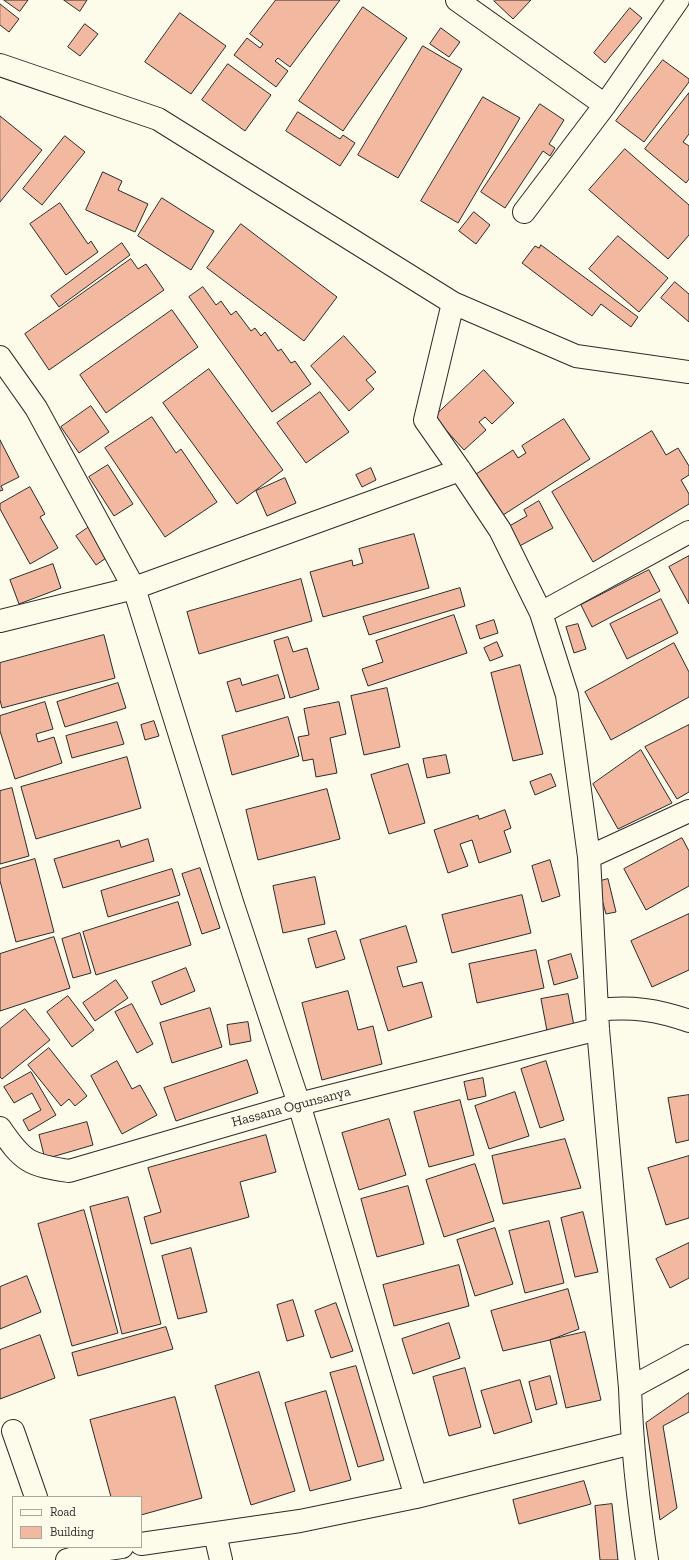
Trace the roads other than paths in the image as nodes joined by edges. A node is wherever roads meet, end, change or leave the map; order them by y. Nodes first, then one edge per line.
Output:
1 (457, 0) edge
2 (678, 0) edge
3 (0, 65) edge
4 (605, 105) junction
5 (524, 212) dead end
6 (453, 303) junction
7 (0, 357) edge
8 (689, 372) edge
9 (460, 470) junction
10 (689, 532) edge
11 (134, 588) junction
12 (541, 612) junction
13 (0, 621) edge
14 (689, 812) edge
15 (589, 857) junction
16 (598, 1020) junction
17 (689, 1021) edge
18 (299, 1104) junction
19 (0, 1128) edge
20 (689, 1356) edge
21 (630, 1388) junction
22 (13, 1431) dead end
23 (632, 1443) junction
24 (36, 1496) edge
25 (416, 1497) junction
26 (215, 1534) junction
27 (142, 1544) edge
28 (54, 1548) edge
29 (115, 1548) edge
30 (59, 1560) edge
31 (67, 1560) edge
32 (221, 1560) edge
33 (648, 1560) edge

1 - 4 street
2 - 4 street
3 - 6 street
4 - 5 street
6 - 8 street
6 - 9 street
7 - 11 street
9 - 11 street
9 - 12 street
10 - 12 street
11 - 13 street
11 - 18 street
12 - 15 street
14 - 15 street
15 - 16 street
16 - 17 street, Hassana Ogunsanya
16 - 18 street, Hassana Ogunsanya
16 - 21 street
18 - 19 street, Hassana Ogunsanya
18 - 25 street
20 - 21 street
21 - 23 street
22 - 24 street
23 - 25 street
23 - 33 street
25 - 26 street
26 - 27 street
26 - 32 street
28 - 30 street
29 - 31 street

